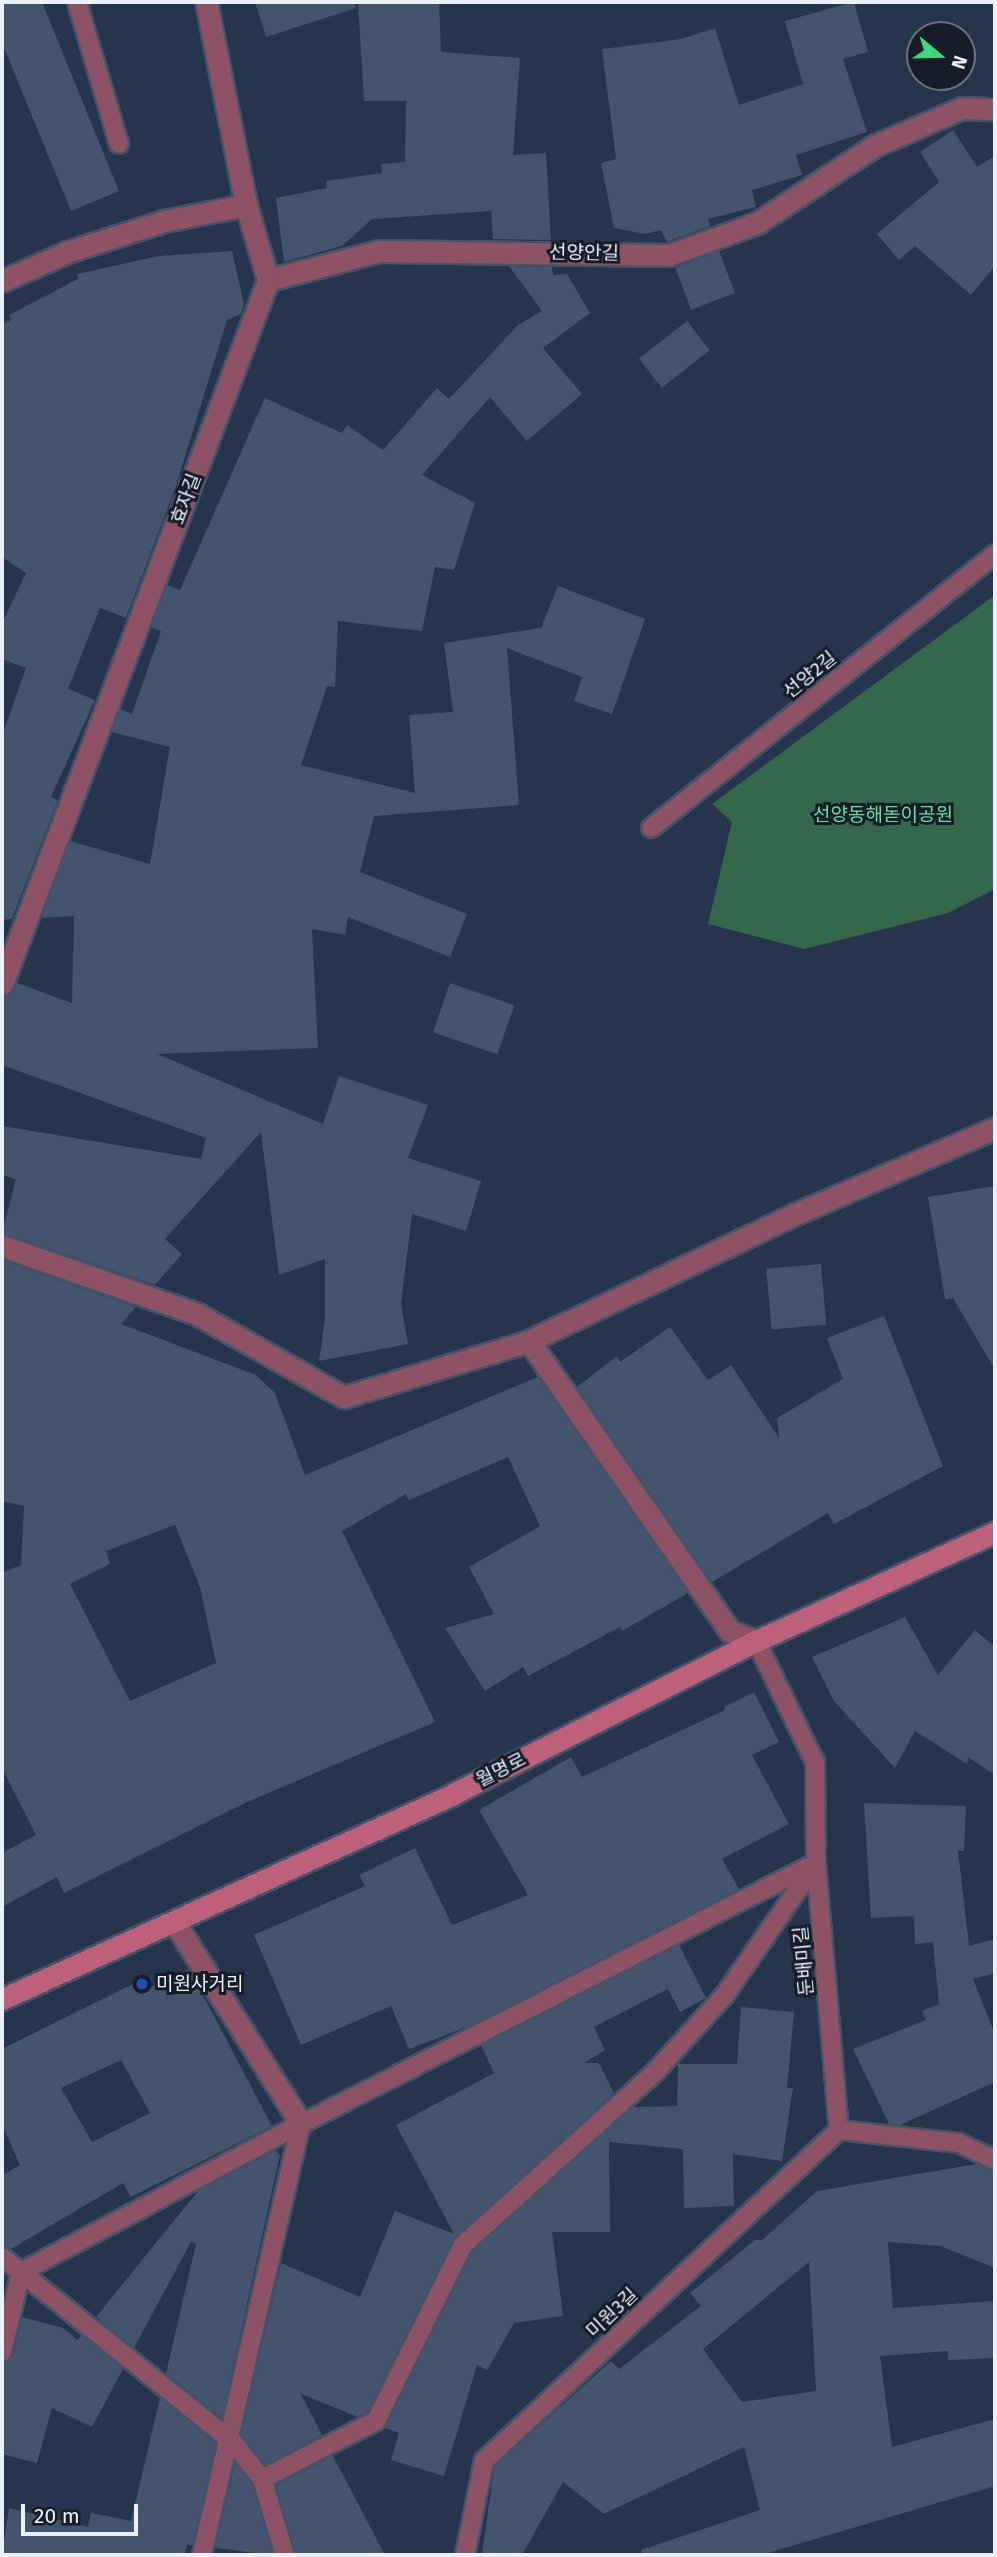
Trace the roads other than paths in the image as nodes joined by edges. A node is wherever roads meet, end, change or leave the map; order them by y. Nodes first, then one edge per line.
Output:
1 (77, 2) edge
2 (206, 2) edge
3 (995, 109) edge
4 (119, 144) dead end
5 (246, 205) junction
6 (268, 280) junction
7 (2, 281) edge
8 (995, 554) edge
9 (651, 828) dead end
10 (2, 984) edge
11 (995, 1128) edge
12 (2, 1246) edge
13 (529, 1341) junction
14 (995, 1532) edge
15 (756, 1641) junction
16 (816, 1863) junction
17 (175, 1923) junction
18 (2, 1998) edge
19 (300, 2124) junction
20 (839, 2130) junction
21 (995, 2160) edge
22 (2, 2257) edge
23 (22, 2272) junction
24 (2, 2352) edge
25 (232, 2441) junction
26 (262, 2479) junction
27 (202, 2555) edge
28 (285, 2555) edge
29 (465, 2555) edge

1 - 4 lane
2 - 5 street
3 - 6 street, 선양안길
5 - 6 street
5 - 7 street
6 - 10 street, 효자길
8 - 9 lane, 선양2길
11 - 13 street
12 - 13 street
13 - 15 street
14 - 15 street, 월명로
15 - 16 lane, 둔배미길
15 - 17 street, 월명로
16 - 19 lane
16 - 20 lane, 둔배미길
16 - 26 lane
17 - 18 street, 월명로
17 - 19 street
19 - 23 lane
19 - 25 lane
20 - 21 lane
20 - 29 lane, 미원3길
22 - 23 lane
23 - 24 lane
23 - 25 lane
25 - 26 lane
25 - 27 lane
26 - 28 lane

